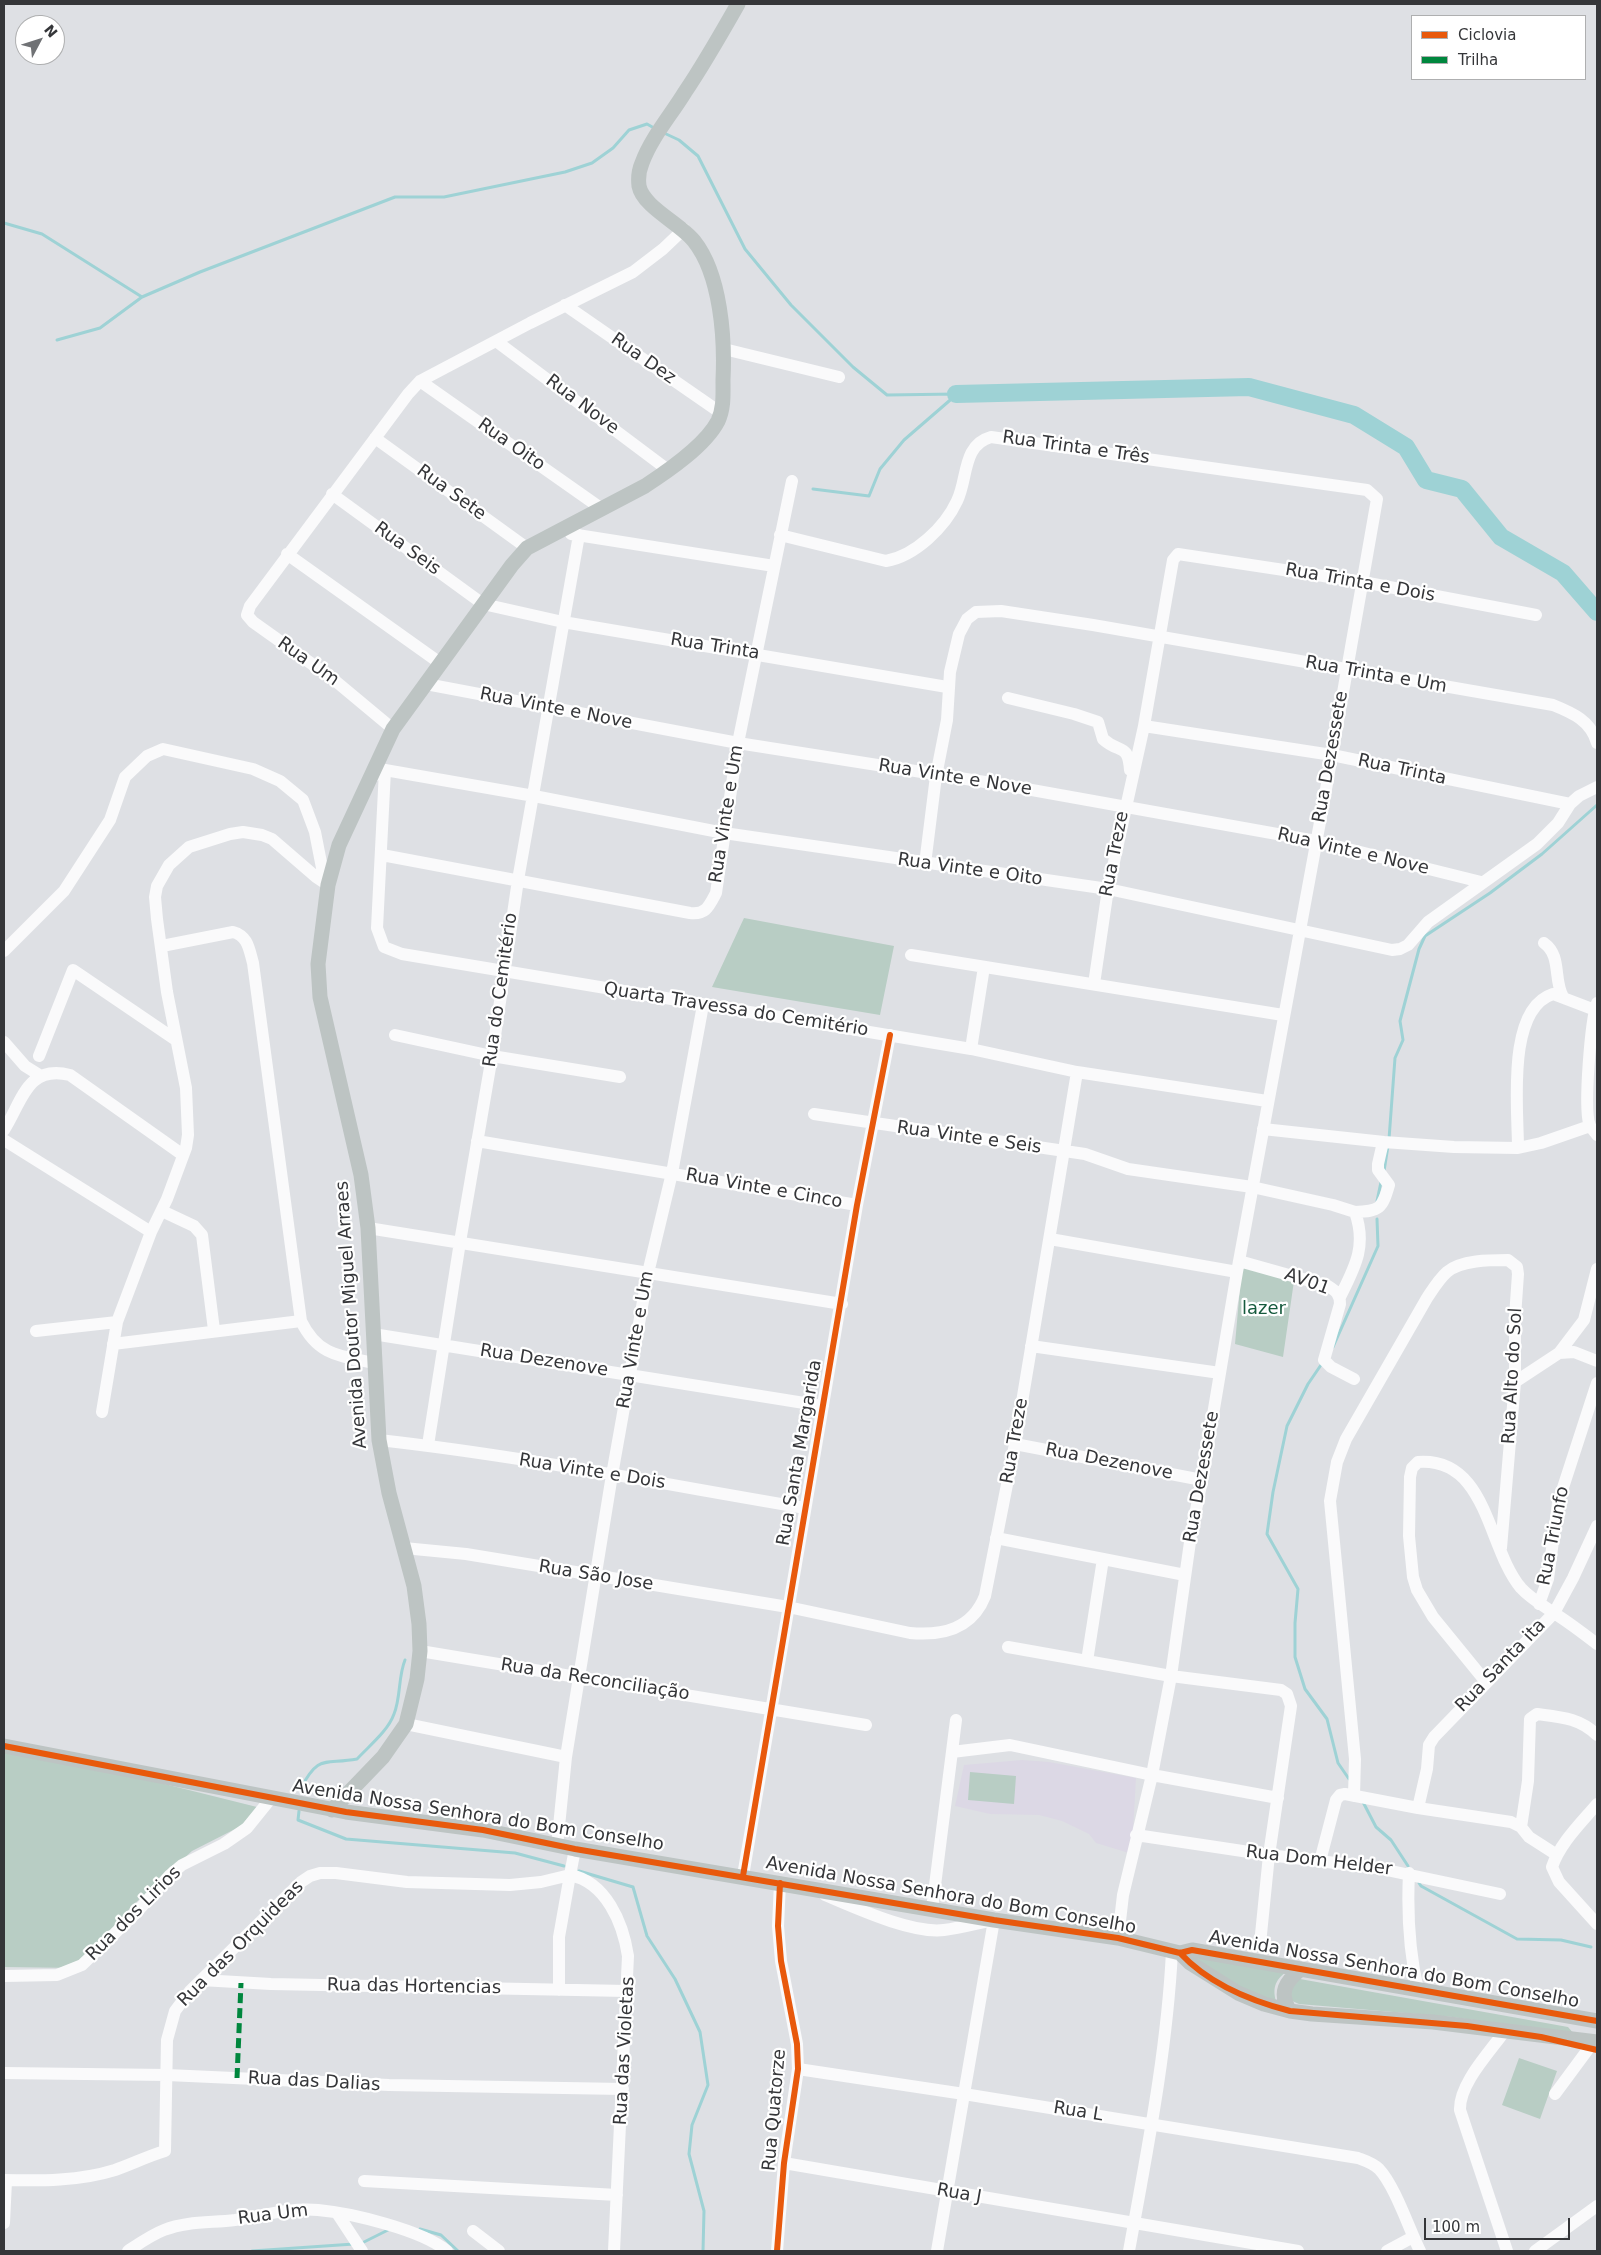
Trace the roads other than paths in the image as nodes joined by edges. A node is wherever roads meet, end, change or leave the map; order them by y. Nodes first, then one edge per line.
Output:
1 (738, 4) edge
2 (684, 229) junction
3 (565, 305) junction
4 (496, 341) junction
5 (724, 349) junction
6 (839, 377) dead end
7 (420, 381) junction
8 (721, 413) junction
9 (375, 438) junction
10 (668, 470) junction
11 (792, 481) dead end
12 (332, 494) junction
13 (1377, 499) joint
14 (602, 509) junction
15 (561, 531) junction
16 (579, 535) junction
17 (780, 535) junction
18 (527, 548) junction
19 (1183, 553) joint
20 (287, 554) junction
21 (774, 566) junction
22 (1363, 582) junction
23 (483, 604) junction
24 (1536, 615) dead end
25 (564, 622) junction
26 (1160, 637) junction
27 (755, 654) junction
28 (440, 663) junction
29 (1347, 670) junction
30 (426, 684) junction
31 (948, 687) junction
32 (1008, 698) dead end
33 (550, 708) junction
34 (1144, 726) junction
35 (394, 729) junction
36 (738, 743) junction
37 (1597, 743) edge
38 (1332, 755) junction
39 (385, 770) junction
40 (936, 776) junction
41 (370, 778) junction
42 (1130, 783) junction
43 (1597, 787) edge
44 (534, 796) junction
45 (1570, 804) junction
46 (1125, 806) junction
47 (724, 833) junction
48 (1316, 842) junction
49 (382, 854) junction
50 (925, 864) junction
51 (518, 880) junction
52 (1481, 882) junction
53 (326, 884) junction
54 (1108, 889) junction
55 (1300, 929) junction
56 (1544, 943) dead end
57 (162, 946) junction
58 (4, 951) edge
59 (911, 954) dead end
60 (984, 967) junction
61 (503, 970) junction
62 (1094, 984) junction
63 (1563, 997) junction
64 (703, 1004) junction
65 (1596, 1014) edge
66 (1283, 1015) junction
67 (395, 1035) dead end
68 (890, 1035) junction
69 (176, 1040) junction
70 (4, 1042) edge
71 (971, 1049) junction
72 (39, 1056) dead end
73 (492, 1056) junction
74 (1077, 1072) junction
75 (41, 1076) junction
76 (620, 1077) dead end
77 (1267, 1101) junction
78 (814, 1114) dead end
79 (871, 1124) junction
80 (1262, 1129) junction
81 (4, 1130) edge
82 (1594, 1130) edge
83 (4, 1140) edge
84 (476, 1141) junction
85 (1388, 1142) junction
86 (1518, 1148) junction
87 (1064, 1151) junction
88 (183, 1155) junction
89 (672, 1173) junction
90 (1252, 1187) junction
91 (857, 1204) junction
92 (162, 1211) junction
93 (1355, 1212) junction
94 (368, 1228) junction
95 (150, 1232) junction
96 (1050, 1239) junction
97 (460, 1242) junction
98 (1238, 1266) junction
99 (1597, 1269) edge
100 (648, 1273) junction
101 (1340, 1297) junction
102 (842, 1304) junction
103 (301, 1321) junction
104 (117, 1322) junction
105 (214, 1330) junction
106 (36, 1331) dead end
107 (373, 1334) junction
108 (112, 1344) junction
109 (443, 1345) junction
110 (1031, 1346) junction
111 (1559, 1353) junction
112 (1597, 1361) edge
113 (375, 1363) junction
114 (1220, 1373) junction
115 (630, 1375) junction
116 (1354, 1380) dead end
117 (1515, 1382) junction
118 (1597, 1384) edge
119 (823, 1406) junction
120 (102, 1412) dead end
121 (379, 1440) junction
122 (1016, 1444) junction
123 (428, 1446) junction
124 (612, 1475) junction
125 (1202, 1480) junction
126 (805, 1508) junction
127 (1597, 1526) edge
128 (996, 1538) junction
129 (404, 1548) junction
130 (1501, 1548) junction
131 (1103, 1559) junction
132 (1185, 1575) junction
133 (595, 1576) junction
134 (1539, 1604) junction
135 (788, 1607) junction
136 (1554, 1613) junction
137 (1597, 1644) edge
138 (1008, 1647) dead end
139 (420, 1651) junction
140 (1087, 1661) junction
141 (1171, 1676) junction
142 (580, 1677) junction
143 (1486, 1682) junction
144 (770, 1709) junction
145 (956, 1720) dead end
146 (406, 1724) junction
147 (866, 1725) dead end
148 (1597, 1735) edge
149 (4, 1746) edge
150 (952, 1752) junction
151 (566, 1757) junction
152 (1152, 1775) junction
153 (1354, 1796) junction
154 (272, 1797) junction
155 (1278, 1798) junction
156 (1597, 1804) edge
157 (1418, 1808) junction
158 (332, 1810) junction
159 (1521, 1827) junction
160 (1136, 1835) junction
161 (557, 1846) junction
162 (575, 1849) junction
163 (1557, 1855) junction
164 (1269, 1856) junction
165 (1320, 1861) junction
166 (1409, 1873) junction
167 (570, 1876) junction
168 (743, 1876) junction
169 (780, 1883) junction
170 (809, 1888) junction
171 (1500, 1894) dead end
172 (932, 1909) junction
173 (994, 1920) junction
174 (1597, 1924) edge
175 (1118, 1938) junction
176 (1260, 1944) dead end
177 (1176, 1952) junction
178 (1301, 1970) junction
179 (4, 1976) edge
180 (201, 1980) junction
181 (559, 1990) junction
182 (1418, 1990) junction
183 (627, 1991) junction
184 (1290, 2011) junction
185 (1559, 2014) junction
186 (1597, 2021) edge
187 (1597, 2028) edge
188 (1504, 2032) junction
189 (1595, 2047) edge
190 (798, 2069) junction
191 (4, 2073) edge
192 (167, 2075) junction
193 (623, 2089) junction
194 (964, 2094) junction
195 (1555, 2094) dead end
196 (1153, 2124) junction
197 (784, 2163) junction
198 (5, 2181) edge
199 (364, 2181) dead end
200 (946, 2193) junction
201 (617, 2195) junction
202 (1597, 2206) edge
203 (337, 2214) junction
204 (4, 2222) edge
205 (1134, 2223) junction
206 (473, 2231) dead end
207 (1413, 2237) junction
208 (359, 2247) edge
209 (128, 2251) edge
210 (447, 2251) edge
211 (500, 2251) edge
212 (614, 2251) edge
213 (776, 2251) edge
214 (937, 2251) edge
215 (1129, 2251) edge
216 (1298, 2251) edge
217 (1387, 2251) edge
218 (1420, 2251) edge
219 (1508, 2251) edge
220 (1535, 2251) edge

1 - 2 main road
2 - 3 street
2 - 5 main road
3 - 4 street
3 - 8 street, Rua Dez
4 - 7 street
4 - 10 street, Rua Nove
5 - 6 street
5 - 8 main road
7 - 9 street
7 - 14 street, Rua Oito
8 - 10 main road
9 - 12 street
9 - 18 street, Rua Sete
10 - 14 main road
11 - 17 street, Rua Vinte e Um
12 - 20 street
12 - 23 street, Rua Seis
13 - 17 street, Rua Trinta e Três
13 - 22 street, Rua Dezessete
14 - 15 main road
15 - 16 street
15 - 18 main road
16 - 21 street
16 - 25 street, Rua do Cemitério
17 - 21 street, Rua Vinte e Um
18 - 23 main road, Avenida Doutor Miguel Arraes
19 - 22 street, Rua Trinta e Dois
19 - 26 street, Rua Treze
20 - 28 street
20 - 35 street, Rua Um
21 - 27 street, Rua Vinte e Um
22 - 24 street, Rua Trinta e Dois
22 - 29 street, Rua Dezessete
23 - 25 street, Rua Trinta
23 - 28 main road, Avenida Doutor Miguel Arraes
25 - 27 street, Rua Trinta
25 - 33 street, Rua do Cemitério
26 - 29 street, Rua Trinta e Um
26 - 31 street
26 - 34 street, Rua Treze
27 - 31 street, Rua Trinta
27 - 36 street, Rua Vinte e Um
28 - 30 main road, Avenida Doutor Miguel Arraes
29 - 37 street, Rua Trinta e Um
29 - 38 street, Rua Dezessete
30 - 33 street, Rua Vinte e Nove
30 - 35 main road, Avenida Doutor Miguel Arraes
31 - 40 street
32 - 42 street
33 - 36 street, Rua Vinte e Nove
33 - 44 street, Rua do Cemitério
34 - 38 street, Rua Trinta
34 - 42 street, Rua Treze
35 - 41 main road, Avenida Doutor Miguel Arraes
36 - 40 street, Rua Vinte e Nove
36 - 47 street, Rua Vinte e Um
38 - 45 street, Rua Trinta
38 - 48 street, Rua Dezessete
39 - 41 street
39 - 44 street, Rua Vinte e Oito
39 - 49 street, Quarta Travessa do Cemitério
40 - 46 street, Rua Vinte e Nove
40 - 50 street
41 - 53 main road, Avenida Doutor Miguel Arraes
42 - 46 street, Rua Treze
43 - 45 street
44 - 47 street, Rua Vinte e Oito
44 - 51 street, Rua do Cemitério
45 - 52 street
46 - 48 street, Rua Vinte e Nove
46 - 54 street, Rua Treze
47 - 50 street, Rua Vinte e Oito
47 - 51 street, Rua Vinte e Um
48 - 52 street, Rua Vinte e Nove
48 - 55 street, Rua Dezessete
49 - 51 street, Rua Vinte e Um
49 - 61 street, Quarta Travessa do Cemitério
50 - 54 street, Rua Vinte e Oito
51 - 61 street, Rua do Cemitério
52 - 55 street, Rua Vinte e Oito
53 - 57 street
53 - 58 street
53 - 94 main road, Avenida Doutor Miguel Arraes
54 - 55 street, Rua Vinte e Oito
54 - 62 street, Rua Treze
55 - 66 street, Rua Dezessete
56 - 63 street
57 - 69 street
57 - 103 street
59 - 60 street
60 - 62 street
60 - 71 street
61 - 64 street, Quarta Travessa do Cemitério
61 - 73 street, Rua do Cemitério
62 - 66 street
63 - 65 street
63 - 86 street
64 - 68 street, Quarta Travessa do Cemitério
64 - 89 street, Rua Vinte e Um
65 - 82 street
66 - 77 street, Rua Dezessete
67 - 73 street
68 - 71 street, Quarta Travessa do Cemitério
68 - 79 street, Rua Santa Margarida
69 - 72 street
69 - 88 street
70 - 75 street
71 - 74 street, Quarta Travessa do Cemitério
73 - 76 street
73 - 84 street, Rua do Cemitério
74 - 77 street, Quarta Travessa do Cemitério
74 - 87 street, Rua Treze
75 - 81 street
75 - 88 street
77 - 80 street, Rua Dezessete
78 - 79 street, Rua Vinte e Seis
79 - 87 street, Rua Vinte e Seis
79 - 91 street, Rua Santa Margarida
80 - 85 street
80 - 90 street, Rua Dezessete
82 - 86 street
83 - 95 street
84 - 89 street, Rua Vinte e Cinco
84 - 97 street, Rua do Cemitério
85 - 86 street
85 - 93 street
87 - 90 street, Rua Vinte e Seis
87 - 96 street, Rua Treze
88 - 92 street
89 - 91 street, Rua Vinte e Cinco
89 - 100 street, Rua Vinte e Um
90 - 93 street, Rua Vinte e Seis
90 - 98 street, Rua Dezessete
91 - 102 street, Rua Santa Margarida
92 - 95 street
92 - 105 street
93 - 101 street
94 - 97 street
94 - 107 main road, Avenida Doutor Miguel Arraes
95 - 104 street
96 - 98 street, AV01
96 - 110 street, Rua Treze
97 - 100 street
97 - 109 street, Rua do Cemitério
98 - 101 street, AV01
98 - 114 street, Rua Dezessete
99 - 111 street
100 - 102 street
100 - 115 street, Rua Vinte e Um
101 - 116 street, AV01
102 - 119 street, Rua Santa Margarida
103 - 105 street
103 - 113 street
104 - 106 street
104 - 108 street
105 - 108 street
107 - 109 street, Rua Dezenove
107 - 113 main road, Avenida Doutor Miguel Arraes
108 - 120 street
109 - 115 street, Rua Dezenove
109 - 123 street, Rua do Cemitério
110 - 114 street
110 - 122 street, Rua Treze
111 - 112 street
111 - 117 street
113 - 121 main road, Avenida Doutor Miguel Arraes
114 - 125 street, Rua Dezessete
115 - 119 street, Rua Dezenove
115 - 124 street, Rua Vinte e Um
117 - 130 street, Rua Alto do Sol
117 - 153 street, Rua Alto do Sol
118 - 134 street, Rua Triunfo
119 - 126 street, Rua Santa Margarida
121 - 123 street, Rua Vinte e Dois
121 - 129 main road, Avenida Doutor Miguel Arraes
122 - 125 street, Rua Dezenove
122 - 128 street, Rua Treze
123 - 124 street, Rua Vinte e Dois
124 - 126 street, Rua Vinte e Dois
124 - 133 street, Rua Vinte e Um
125 - 132 street, Rua Dezessete
126 - 135 street, Rua Santa Margarida
127 - 136 street, Rua Santa ita
128 - 131 street
128 - 135 street, Rua Treze
129 - 133 street, Rua São Jose
129 - 139 main road, Avenida Doutor Miguel Arraes
130 - 134 street
130 - 143 street
131 - 132 street
131 - 140 street
132 - 141 street, Rua Dezessete
133 - 135 street, Rua São Jose
133 - 142 street, Rua Vinte e Um
134 - 136 street
135 - 144 street, Rua Santa Margarida
136 - 137 street
136 - 143 street, Rua Santa ita
138 - 140 street
139 - 142 street, Rua da Reconciliação
139 - 146 main road, Avenida Doutor Miguel Arraes
140 - 141 street
141 - 152 street, Rua Dezessete
141 - 155 street
142 - 144 street, Rua da Reconciliação
142 - 151 street, Rua Vinte e Um
143 - 157 street, Rua Santa ita
144 - 147 street, Rua da Reconciliação
144 - 168 street, Rua Santa Margarida
145 - 150 street
146 - 151 street
146 - 158 main road, Avenida Doutor Miguel Arraes
148 - 159 street
149 - 154 main road, Avenida Nossa Senhora do Bom Conselho
150 - 152 street
150 - 172 street
151 - 161 street, Rua Vinte e Um
152 - 155 street
152 - 160 street, Rua Dezessete
153 - 157 street
153 - 165 street
154 - 158 main road, Avenida Nossa Senhora do Bom Conselho
154 - 179 street, Rua dos Lirios
155 - 164 street
156 - 163 street
157 - 159 street
158 - 161 main road, Avenida Nossa Senhora do Bom Conselho
159 - 163 street
160 - 164 street, Rua Dom Helder
160 - 175 street, Rua Dezessete
161 - 162 main road, Avenida Nossa Senhora do Bom Conselho
162 - 167 street
162 - 168 main road, Avenida Nossa Senhora do Bom Conselho
163 - 174 street
164 - 165 street, Rua Dom Helder
164 - 176 street
165 - 166 street, Rua Dom Helder
166 - 171 street, Rua Dom Helder
166 - 182 street
167 - 180 street, Rua das Orquideas
167 - 181 street
167 - 183 street, Rua das Violetas
168 - 169 main road, Avenida Nossa Senhora do Bom Conselho
169 - 170 main road, Avenida Nossa Senhora do Bom Conselho
169 - 190 street, Rua Quatorze
170 - 172 main road, Avenida Nossa Senhora do Bom Conselho
170 - 173 street
172 - 173 main road, Avenida Nossa Senhora do Bom Conselho
173 - 175 main road, Avenida Nossa Senhora do Bom Conselho
173 - 194 street
175 - 177 main road, Avenida Nossa Senhora do Bom Conselho
177 - 178 main road, Avenida Nossa Senhora do Bom Conselho
177 - 184 main road
177 - 196 street
178 - 182 main road, Avenida Nossa Senhora do Bom Conselho
178 - 184 main road
180 - 181 street, Rua das Hortencias
180 - 192 street, Rua das Orquideas
181 - 183 street, Rua das Hortencias
182 - 185 main road, Avenida Nossa Senhora do Bom Conselho
183 - 193 street, Rua das Violetas
184 - 188 main road
185 - 186 main road, Avenida Nossa Senhora do Bom Conselho
185 - 187 main road
188 - 189 main road
188 - 219 street
189 - 195 street
190 - 194 street, Rua L
190 - 197 street, Rua Quatorze
191 - 192 street, Rua das Dalias
192 - 193 street, Rua das Dalias
192 - 198 street, Rua das Orquideas
193 - 201 street, Rua das Violetas
194 - 196 street, Rua L
194 - 200 street
196 - 205 street
196 - 207 street, Rua L
197 - 200 street, Rua J
197 - 213 street, Rua Quatorze
198 - 204 street
199 - 201 street
200 - 205 street, Rua J
200 - 214 street
201 - 212 street, Rua das Violetas
202 - 220 street
203 - 208 street
203 - 209 street, Rua Um
203 - 210 street, Rua Um
205 - 215 street
205 - 216 street, Rua J
206 - 211 street
207 - 217 street
207 - 218 street, Rua L

